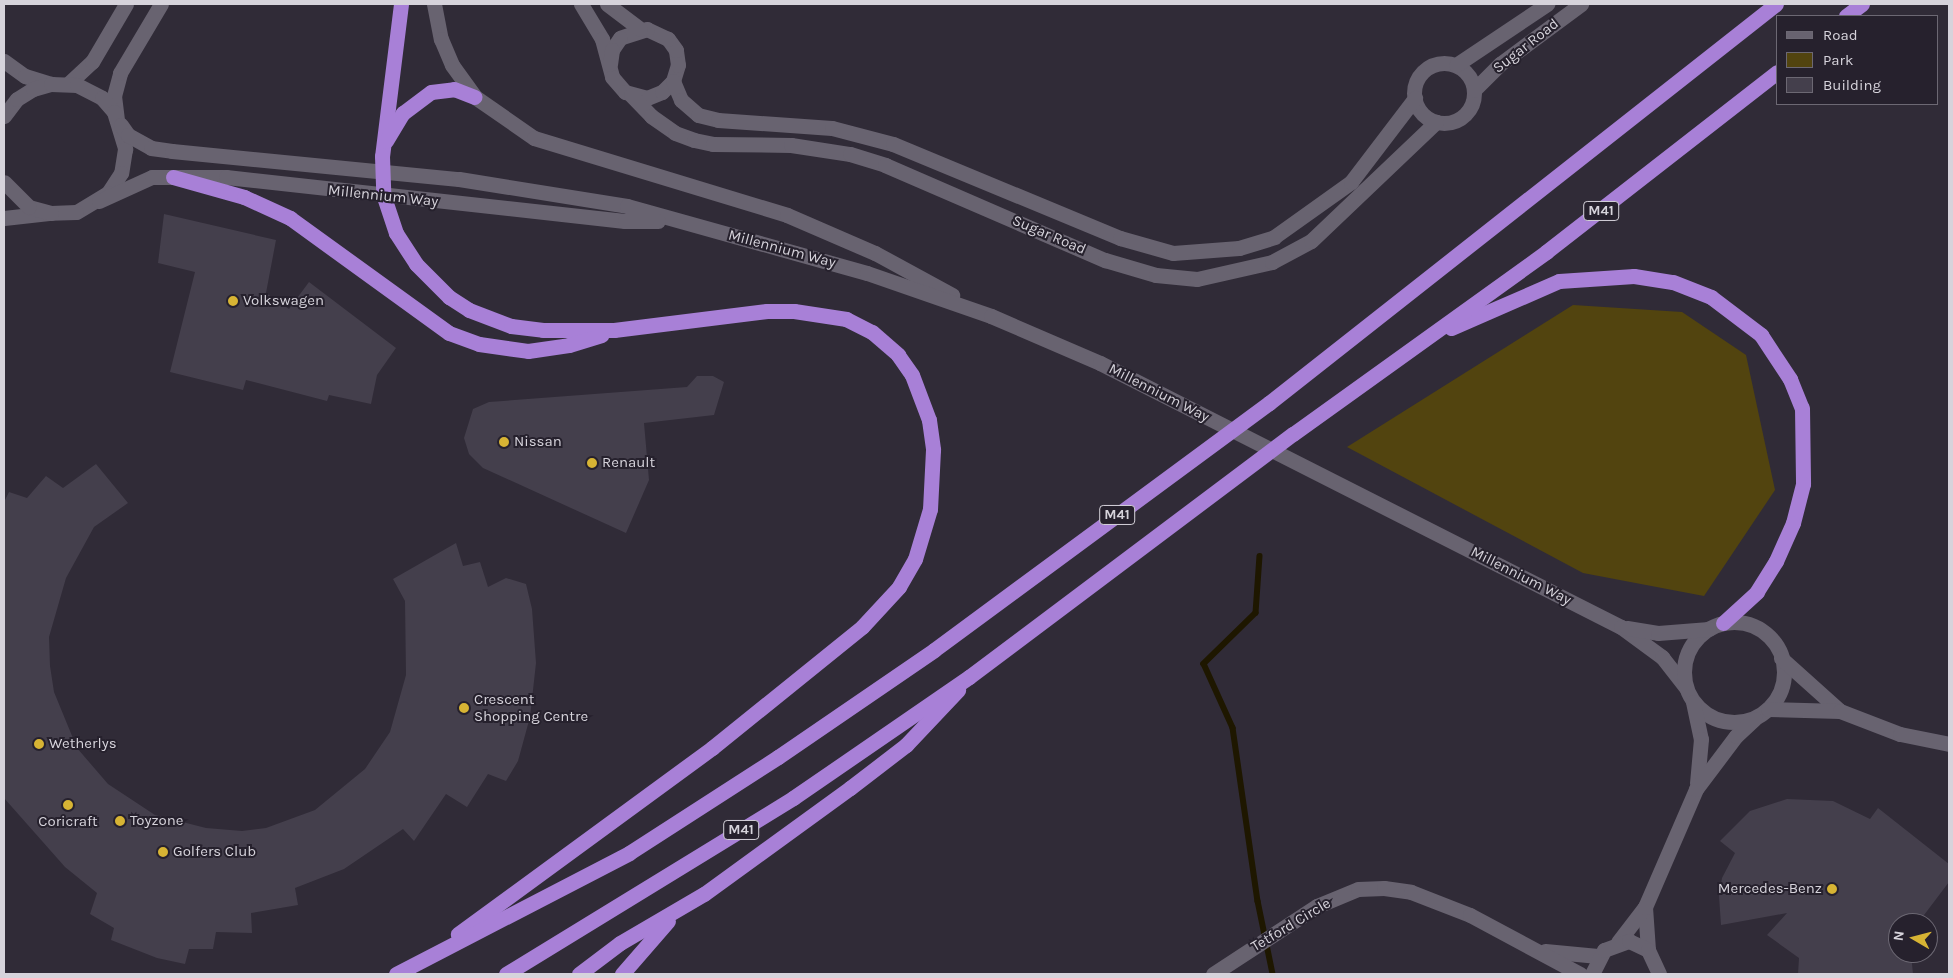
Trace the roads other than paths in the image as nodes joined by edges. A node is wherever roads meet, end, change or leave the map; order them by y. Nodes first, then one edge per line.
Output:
1 (126, 4) edge
2 (161, 4) edge
3 (401, 4) edge
4 (434, 4) edge
5 (581, 4) edge
6 (607, 4) edge
7 (1547, 4) edge
8 (1581, 4) edge
9 (1776, 4) edge
10 (1862, 4) edge
11 (1847, 15) edge
12 (640, 29) junction
13 (4, 61) edge
14 (610, 64) junction
15 (1456, 65) junction
16 (1776, 73) edge
17 (673, 81) junction
18 (51, 84) junction
19 (68, 84) junction
20 (1474, 90) junction
21 (631, 95) junction
22 (475, 97) junction
23 (1414, 98) junction
24 (4, 116) edge
25 (119, 122) junction
26 (1436, 122) junction
27 (382, 156) junction
28 (173, 177) junction
29 (4, 182) edge
30 (99, 202) junction
31 (50, 213) junction
32 (4, 218) edge
33 (672, 221) junction
34 (991, 316) junction
35 (614, 330) junction
36 (1419, 343) junction
37 (1716, 626) junction
38 (1621, 627) junction
39 (1781, 658) junction
40 (969, 677) junction
41 (1689, 694) junction
42 (1840, 711) junction
43 (1762, 712) junction
44 (1949, 744) edge
45 (1696, 789) junction
46 (1645, 907) junction
47 (678, 910) junction
48 (1618, 942) junction
49 (1541, 950) junction
50 (1648, 950) junction
51 (1598, 956) junction
52 (416, 965) junction
53 (396, 974) edge
54 (506, 974) edge
55 (579, 974) edge
56 (622, 974) edge
57 (1213, 974) edge
58 (1580, 974) edge
59 (1592, 974) edge
60 (1659, 974) edge

1 - 19 street
2 - 25 street
3 - 27 highway
4 - 22 street
5 - 14 street
6 - 12 street
7 - 15 street, Sugar Road
8 - 20 street, Sugar Road
9 - 52 highway, M41
10 - 11 highway
12 - 14 street
12 - 17 street
13 - 18 street
14 - 21 street
15 - 20 street
15 - 23 street
16 - 36 highway, M41
17 - 21 street
17 - 23 street, Sugar Road
18 - 19 street
18 - 24 street
19 - 25 street
20 - 26 street
21 - 26 street, Sugar Road
22 - 27 highway
22 - 34 street
23 - 26 street
25 - 30 street
25 - 33 street, Millennium Way
27 - 35 highway
28 - 30 street, Millennium Way
28 - 33 street, Millennium Way
28 - 35 highway
29 - 31 street
30 - 31 street, Millennium Way
31 - 32 street, Millennium Way
33 - 34 street, Millennium Way
34 - 38 street, Millennium Way
35 - 52 highway
36 - 37 highway
36 - 40 highway, M41
37 - 38 street, Millennium Way
37 - 39 street
37 - 41 street
38 - 41 street, Millennium Way
39 - 42 street
39 - 43 street
40 - 47 highway
40 - 54 highway, M41
41 - 43 street
41 - 45 street
42 - 43 street
42 - 44 street
43 - 45 street
45 - 46 street
46 - 48 street
46 - 50 street
47 - 55 highway
47 - 56 highway
48 - 50 street
48 - 51 street
49 - 51 street, Tetford Circle
49 - 57 street, Tetford Circle
49 - 58 street, Tetford Circle
50 - 60 street
51 - 59 street
52 - 53 highway, M41

